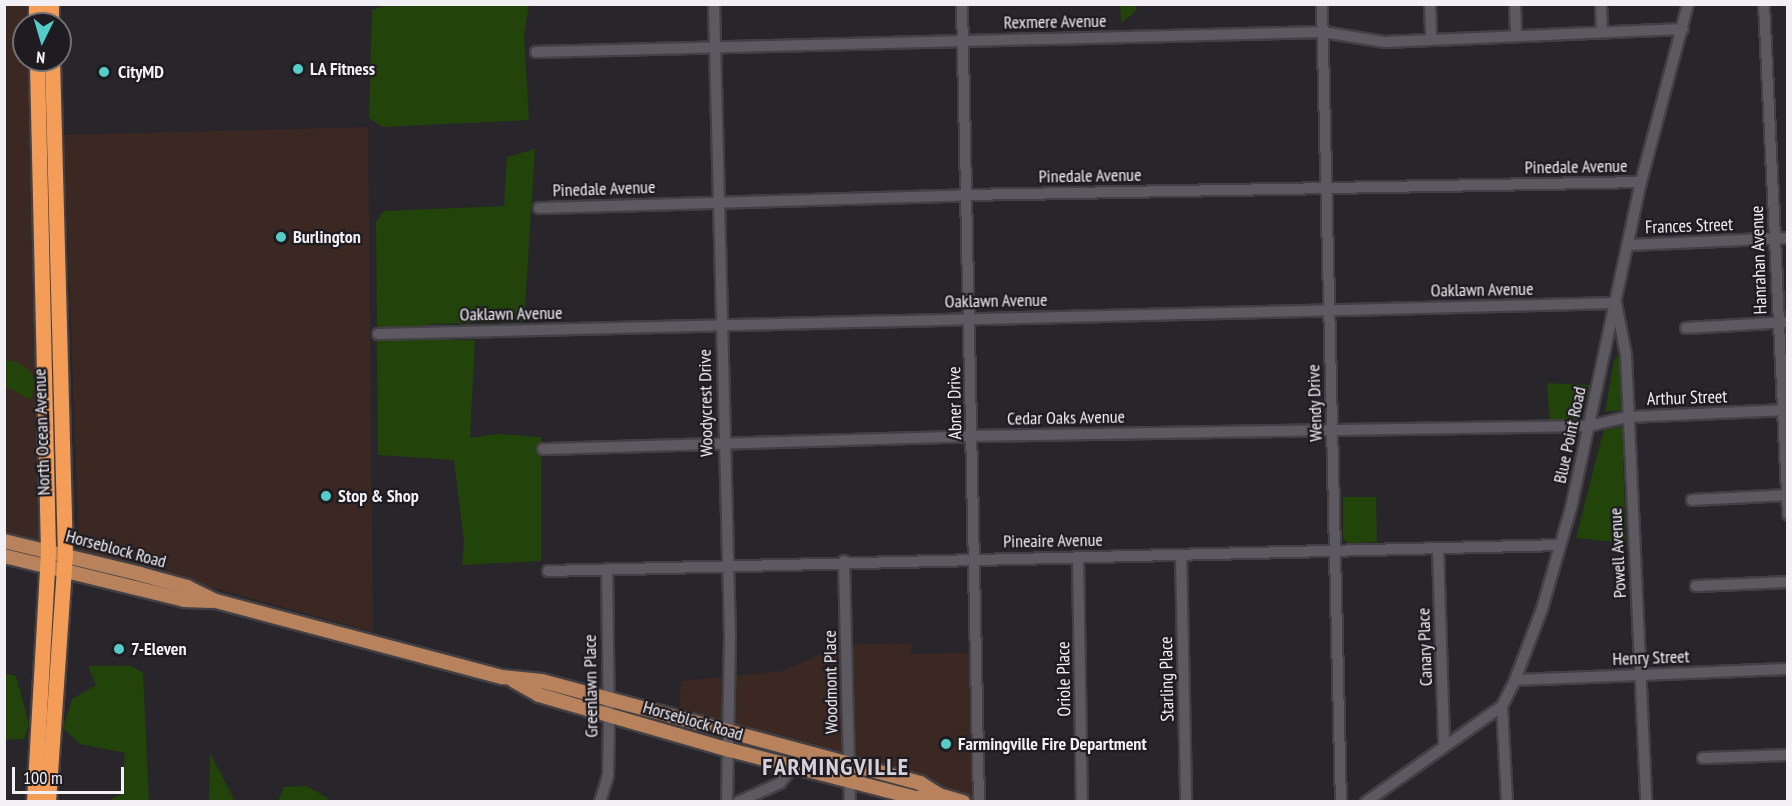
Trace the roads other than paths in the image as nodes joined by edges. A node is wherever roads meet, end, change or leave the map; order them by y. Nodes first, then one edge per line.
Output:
1 (714, 4) edge
2 (962, 4) edge
3 (1322, 4) edge
4 (1430, 4) edge
5 (1515, 4) edge
6 (1601, 4) edge
7 (1688, 4) edge
8 (1764, 4) edge
9 (1683, 29) junction
10 (1323, 32) junction
11 (1602, 32) junction
12 (1516, 34) junction
13 (1431, 39) junction
14 (963, 41) junction
15 (716, 46) junction
16 (536, 52) dead end
17 (37, 72) edge
18 (52, 72) edge
19 (1641, 182) junction
20 (1326, 189) junction
21 (966, 195) junction
22 (718, 202) junction
23 (539, 208) dead end
24 (1788, 238) edge
25 (1774, 239) junction
26 (1628, 245) junction
27 (1616, 303) junction
28 (1328, 310) junction
29 (970, 319) junction
30 (1783, 322) edge
31 (722, 325) junction
32 (1686, 328) dead end
33 (378, 333) dead end
34 (1785, 410) edge
35 (1627, 417) junction
36 (1589, 426) junction
37 (1332, 430) junction
38 (972, 436) junction
39 (723, 445) junction
40 (543, 449) dead end
41 (1787, 495) edge
42 (1692, 500) dead end
43 (1788, 514) edge
44 (4, 541) edge
45 (1559, 545) junction
46 (1438, 549) junction
47 (1334, 550) junction
48 (1181, 555) junction
49 (4, 556) edge
50 (1078, 556) junction
51 (47, 558) junction
52 (975, 558) junction
53 (844, 561) junction
54 (65, 562) junction
55 (728, 564) junction
56 (607, 569) junction
57 (548, 571) dead end
58 (1788, 582) edge
59 (1696, 586) dead end
60 (1788, 669) edge
61 (1640, 676) junction
62 (512, 680) junction
63 (1515, 680) junction
64 (609, 700) junction
65 (1502, 706) junction
66 (609, 716) junction
67 (730, 734) junction
68 (1444, 745) junction
69 (730, 750) junction
70 (1788, 754) edge
71 (1703, 758) dead end
72 (850, 766) junction
73 (793, 767) junction
74 (850, 782) junction
75 (939, 795) junction
76 (34, 801) edge
77 (48, 801) edge
78 (600, 801) edge
79 (727, 801) edge
80 (738, 801) edge
81 (850, 801) edge
82 (963, 801) edge
83 (979, 801) edge
84 (1082, 801) edge
85 (1186, 801) edge
86 (1341, 801) edge
87 (1366, 801) edge
88 (1507, 801) edge
89 (1646, 801) edge

1 - 15 street, Woodycrest Drive
2 - 14 street, Abner Drive
3 - 10 street, Wendy Drive
4 - 13 street
5 - 12 street
6 - 11 street
7 - 9 street, Blue Point Road
8 - 25 street, Hanrahan Avenue
9 - 11 street, Rexmere Avenue
9 - 19 street, Blue Point Road
10 - 13 street, Rexmere Avenue
10 - 14 street, Rexmere Avenue
10 - 20 street, Wendy Drive
11 - 12 street, Rexmere Avenue
12 - 13 street, Rexmere Avenue
14 - 15 street, Rexmere Avenue
14 - 21 street, Abner Drive
15 - 16 street, Rexmere Avenue
15 - 22 street, Woodycrest Drive
17 - 51 highway, North Ocean Avenue
18 - 54 highway, North Ocean Avenue
19 - 20 street, Pinedale Avenue
19 - 26 street, Blue Point Road
20 - 21 street, Pinedale Avenue
20 - 28 street, Wendy Drive
21 - 22 street, Pinedale Avenue
21 - 29 street, Abner Drive
22 - 23 street, Pinedale Avenue
22 - 31 street, Woodycrest Drive
24 - 25 street, Frances Street
25 - 26 street, Frances Street
25 - 30 street, Hanrahan Avenue
26 - 27 street, Blue Point Road
27 - 28 street, Oaklawn Avenue
27 - 35 street, Powell Avenue
27 - 36 street, Blue Point Road
28 - 29 street, Oaklawn Avenue
28 - 37 street, Wendy Drive
29 - 31 street, Oaklawn Avenue
29 - 38 street, Abner Drive
30 - 32 street
30 - 34 street, Hanrahan Avenue
31 - 33 street, Oaklawn Avenue
31 - 39 street, Woodycrest Drive
34 - 35 street, Arthur Street
34 - 41 street, Hanrahan Avenue
35 - 36 street, Arthur Street
35 - 61 street, Powell Avenue
36 - 37 street, Cedar Oaks Avenue
36 - 45 street, Blue Point Road
37 - 38 street, Cedar Oaks Avenue
37 - 47 street, Wendy Drive
38 - 39 street, Cedar Oaks Avenue
38 - 52 street, Abner Drive
39 - 40 street, Cedar Oaks Avenue
39 - 55 street, Woodycrest Drive
41 - 42 street
41 - 43 street, Hanrahan Avenue
44 - 51 main road, Horseblock Road
45 - 46 street, Pineaire Avenue
45 - 63 street, Blue Point Road
46 - 47 street, Pineaire Avenue
46 - 68 street, Canary Place
47 - 48 street, Pineaire Avenue
47 - 86 street, Wendy Drive
48 - 50 street, Pineaire Avenue
48 - 85 street, Starling Place
49 - 51 main road, Horseblock Road
50 - 52 street, Pineaire Avenue
50 - 84 street, Oriole Place
51 - 54 main road, Horseblock Road
51 - 76 highway, North Ocean Avenue
52 - 53 street, Pineaire Avenue
52 - 83 street, Abner Drive
53 - 55 street, Pineaire Avenue
53 - 72 street, Woodmont Place
54 - 62 main road, Horseblock Road
54 - 77 highway, North Ocean Avenue
55 - 56 street, Pineaire Avenue
55 - 67 street, Woodycrest Drive
56 - 57 street, Pineaire Avenue
56 - 64 street, Greenlawn Place
58 - 59 street
60 - 61 street, Henry Street
61 - 63 street, Henry Street
61 - 89 street, Powell Avenue
62 - 64 main road, Horseblock Road
62 - 66 main road, Horseblock Road
63 - 65 street, Blue Point Road
64 - 66 street, Greenlawn Place
64 - 67 main road, Horseblock Road
65 - 68 street, Blue Point Road
65 - 88 street
66 - 69 main road, Horseblock Road
66 - 78 street, Greenlawn Place
67 - 69 street, Woodycrest Drive
67 - 72 main road, Horseblock Road
68 - 87 street, Blue Point Road
69 - 73 main road, Horseblock Road
69 - 79 street, Woodycrest Drive
70 - 71 street
72 - 74 street, Woodmont Place
72 - 75 main road, Horseblock Road
73 - 74 main road, Horseblock Road
73 - 80 street
74 - 75 main road, Horseblock Road
74 - 81 street, Woodmont Place
75 - 82 main road, Horseblock Road

